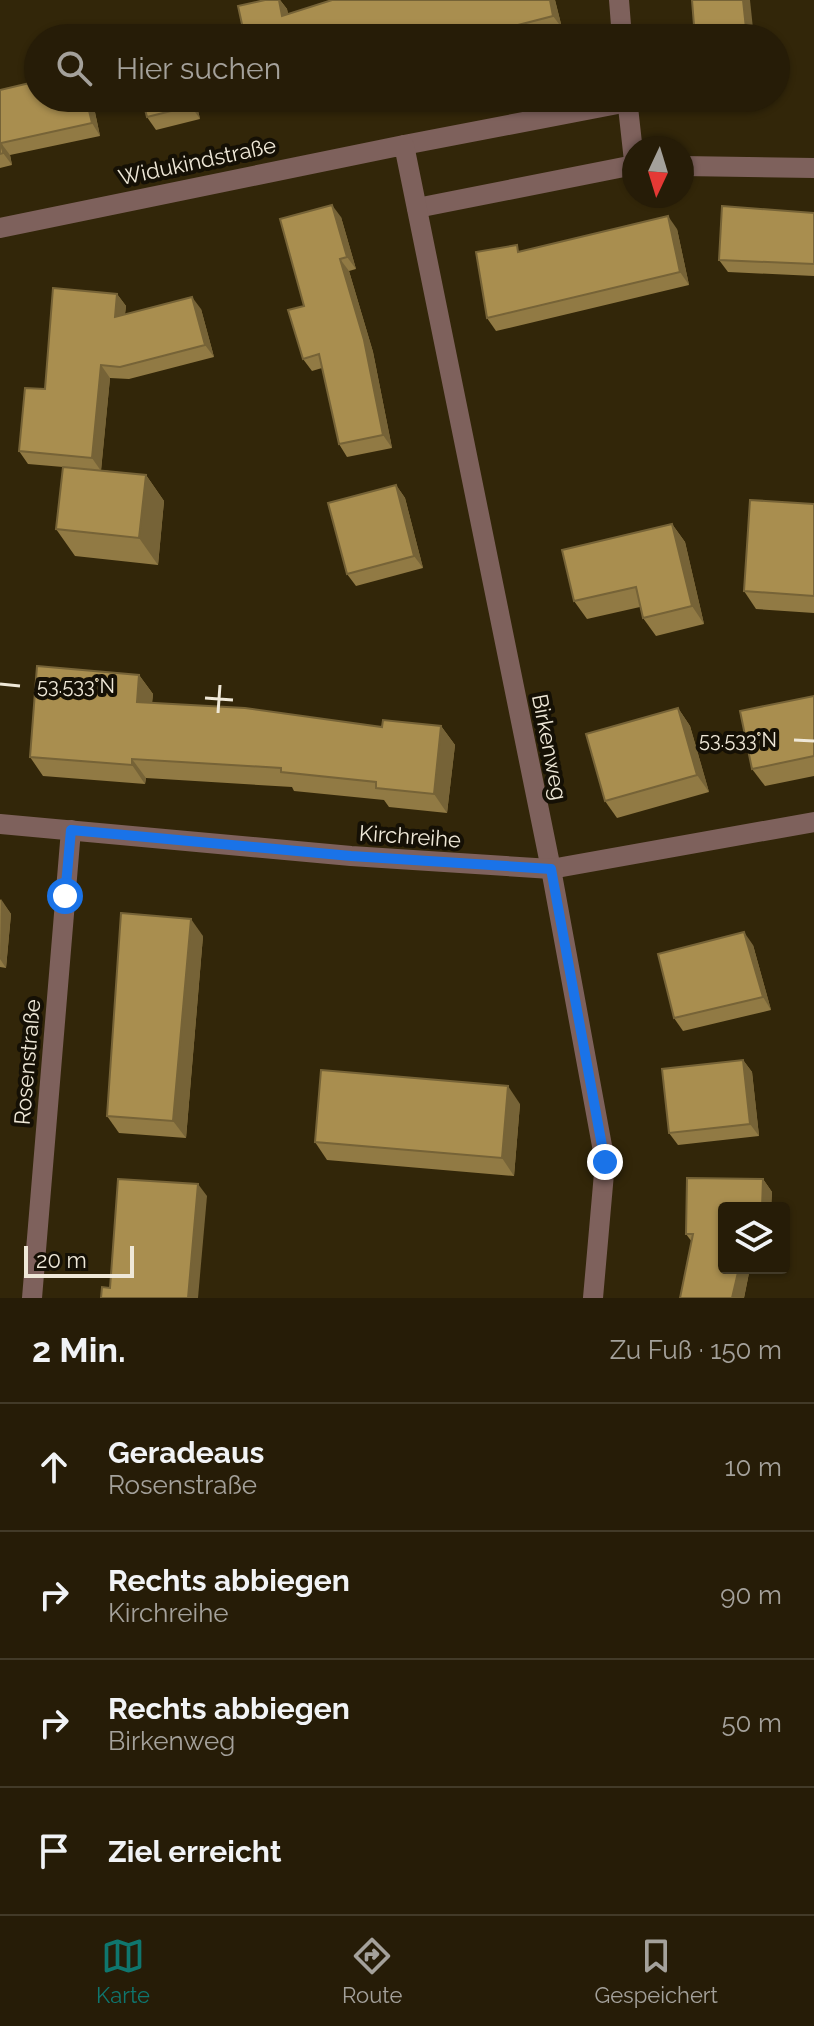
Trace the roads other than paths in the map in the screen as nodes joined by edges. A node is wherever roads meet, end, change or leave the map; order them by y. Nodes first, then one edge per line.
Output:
1 (619, 0) edge
2 (621, 24) edge
3 (568, 112) edge
4 (628, 112) edge
5 (631, 136) edge
6 (404, 145) junction
7 (622, 165) edge
8 (694, 166) edge
9 (814, 168) edge
10 (417, 208) junction
11 (0, 228) edge
12 (814, 822) edge
13 (0, 824) edge
14 (71, 830) junction
15 (551, 869) junction
16 (32, 1298) edge
17 (593, 1298) edge

1 - 2 street
3 - 6 street, Widukindstraße
4 - 5 street
6 - 10 street
6 - 11 street, Widukindstraße
7 - 10 street
8 - 9 street
10 - 15 street, Birkenweg
12 - 15 street, Kirchreihe
13 - 14 street, Kirchreihe
14 - 15 street, Kirchreihe
14 - 16 street, Rosenstraße
15 - 17 street, Birkenweg

